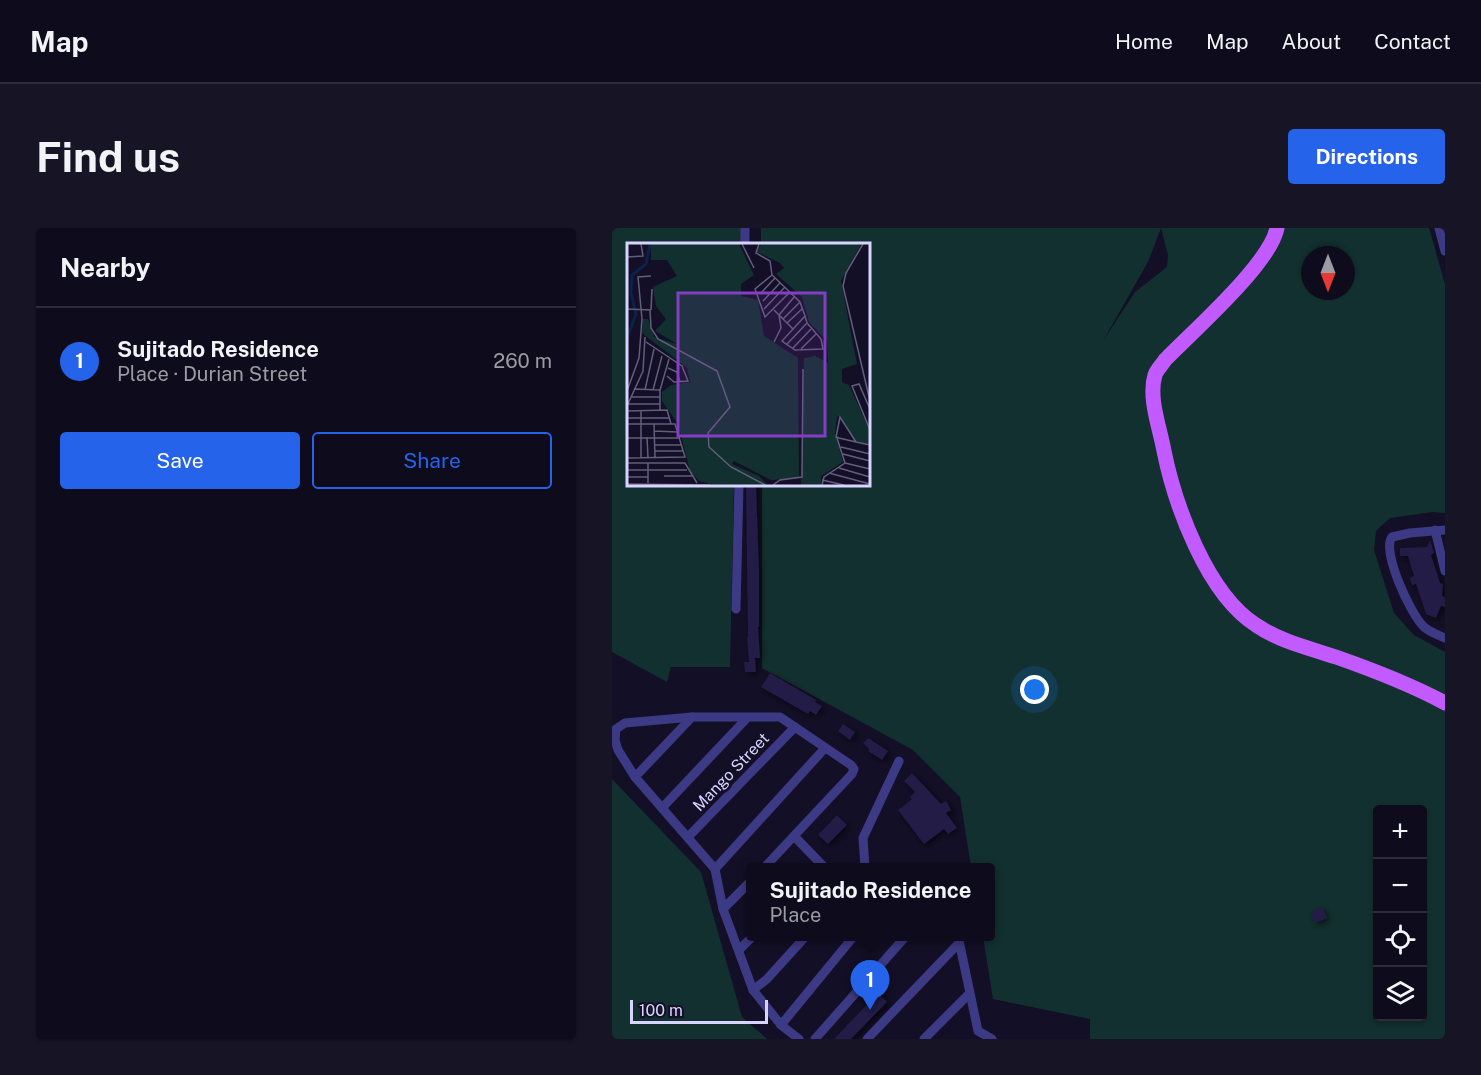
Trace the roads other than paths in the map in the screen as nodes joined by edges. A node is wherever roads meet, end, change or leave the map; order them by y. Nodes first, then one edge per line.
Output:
1 (1277, 228) edge
2 (1439, 228) edge
3 (1445, 251) edge
4 (739, 486) edge
5 (1440, 530) edge
6 (1445, 570) edge
7 (736, 609) dead end
8 (1445, 638) edge
9 (1445, 703) edge
10 (692, 717) junction
11 (747, 718) junction
12 (795, 727) junction
13 (825, 748) junction
14 (899, 761) dead end
15 (635, 777) junction
16 (662, 808) junction
17 (794, 836) junction
18 (688, 837) junction
19 (768, 863) edge
20 (820, 863) edge
21 (866, 863) edge
22 (715, 869) junction
23 (746, 886) edge
24 (723, 909) junction
25 (748, 941) edge
26 (801, 941) edge
27 (850, 941) edge
28 (898, 941) edge
29 (958, 941) edge
30 (959, 941) edge
31 (739, 950) junction
32 (753, 990) junction
33 (969, 994) junction
34 (781, 1025) junction
35 (978, 1031) junction
36 (799, 1039) edge
37 (814, 1039) edge
38 (867, 1039) edge
39 (924, 1039) edge
40 (971, 1039) edge
41 (992, 1039) edge

1 - 9 main road
2 - 3 street
4 - 7 street
5 - 6 street
5 - 8 street
10 - 11 street
10 - 15 street
10 - 15 street
11 - 12 street
11 - 16 street
12 - 13 street
12 - 18 street, Mango Street
13 - 17 street
13 - 22 street
14 - 21 street
15 - 16 street
16 - 18 street
17 - 19 street
17 - 20 street
18 - 22 street
22 - 24 street
23 - 24 street
24 - 31 street
25 - 31 street
26 - 32 street
27 - 34 street
28 - 37 street
29 - 38 street
30 - 33 street
31 - 32 street
32 - 34 street
33 - 35 street
33 - 39 street
34 - 36 street
35 - 40 street
35 - 41 street

